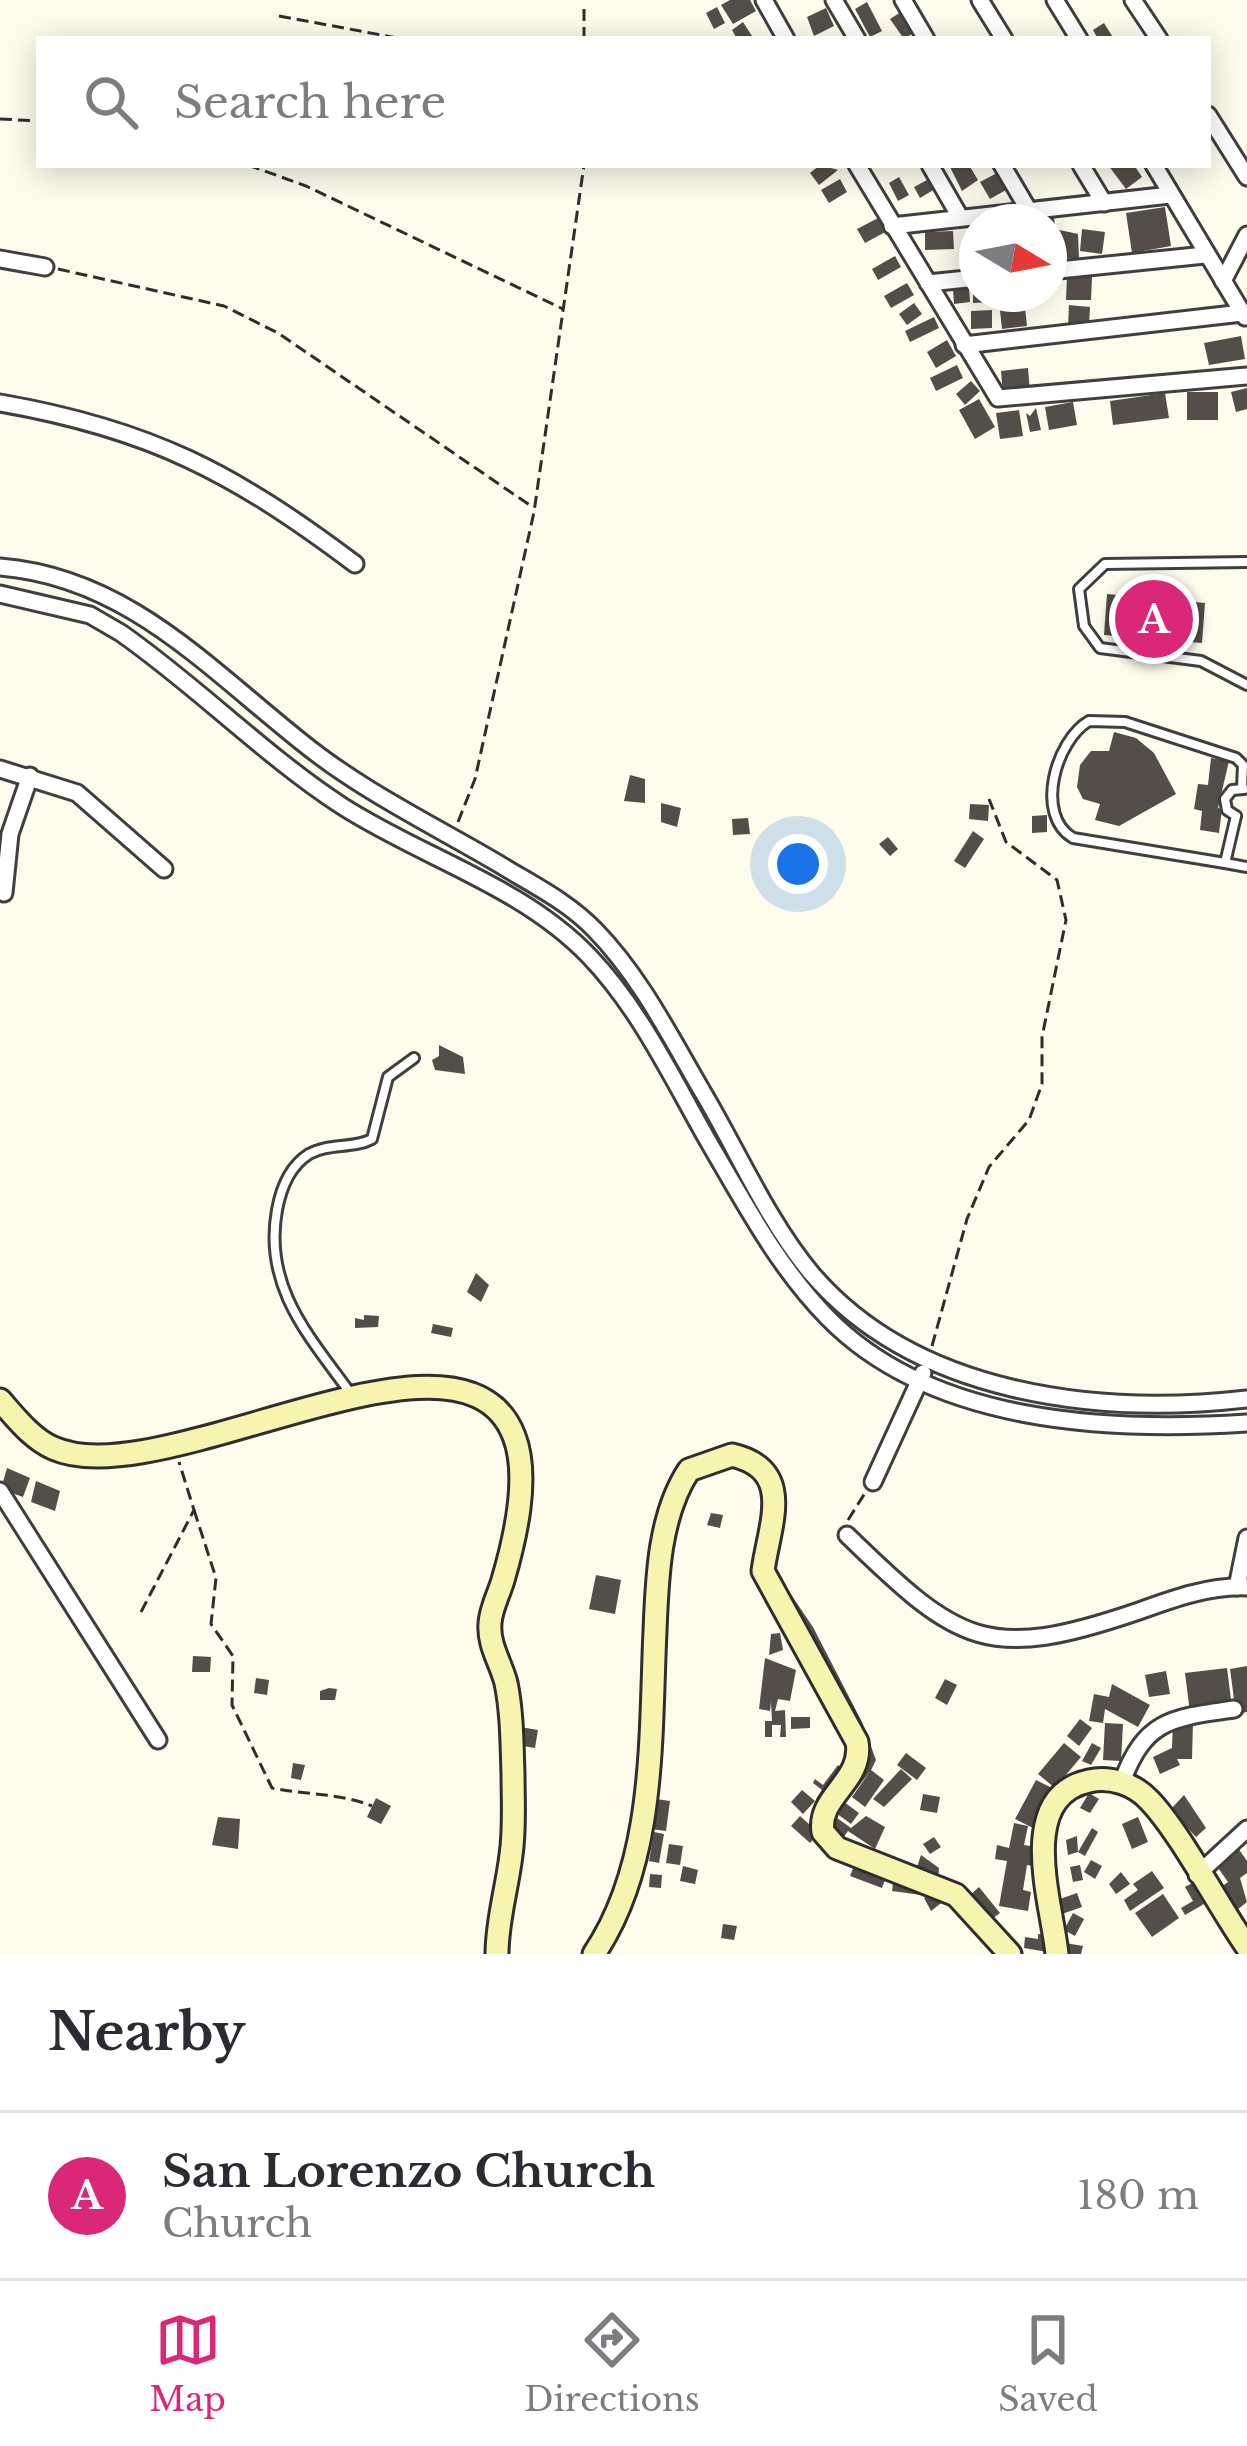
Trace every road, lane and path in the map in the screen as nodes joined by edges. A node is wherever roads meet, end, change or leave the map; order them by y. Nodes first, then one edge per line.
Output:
1 (764, 0) edge
2 (834, 0) edge
3 (903, 0) edge
4 (980, 0) edge
5 (1133, 0) edge
6 (1060, 4) edge
7 (584, 9) dead end
8 (279, 16) dead end
9 (388, 36) edge
10 (584, 36) edge
11 (784, 36) edge
12 (855, 36) edge
13 (924, 36) edge
14 (1002, 36) edge
15 (1077, 36) edge
16 (1157, 36) edge
17 (0, 118) edge
18 (1211, 120) edge
19 (36, 121) edge
20 (256, 168) edge
21 (584, 168) edge
22 (859, 168) edge
23 (932, 168) edge
24 (1004, 168) edge
25 (1083, 168) edge
26 (1156, 168) edge
27 (1247, 178) edge
28 (1170, 195) junction
29 (1104, 202) junction
30 (1025, 204) edge
31 (1067, 205) edge
32 (959, 217) joint
33 (892, 226) junction
34 (1247, 235) edge
35 (1205, 255) junction
36 (0, 259) edge
37 (45, 267) joint
38 (1067, 269) edge
39 (959, 280) edge
40 (1223, 280) junction
41 (928, 284) junction
42 (565, 310) junction
43 (1245, 316) edge
44 (964, 345) junction
45 (1247, 376) edge
46 (0, 403) edge
47 (534, 508) junction
48 (1247, 562) edge
49 (355, 563) dead end
50 (0, 567) edge
51 (0, 594) edge
52 (1247, 685) edge
53 (0, 769) edge
54 (30, 776) junction
55 (1245, 789) edge
56 (989, 800) dead end
57 (1247, 814) edge
58 (1236, 816) junction
59 (452, 836) junction
60 (443, 862) junction
61 (1225, 862) junction
62 (1247, 866) edge
63 (164, 868) dead end
64 (4, 893) dead end
65 (651, 1005) junction
66 (636, 1016) junction
67 (414, 1058) dead end
68 (764, 1196) junction
69 (747, 1208) junction
70 (928, 1359) junction
71 (921, 1379) junction
72 (353, 1396) junction
73 (1247, 1399) edge
74 (0, 1400) edge
75 (1247, 1423) edge
76 (175, 1449) junction
77 (873, 1482) joint
78 (0, 1491) edge
79 (194, 1510) junction
80 (847, 1535) joint
81 (1247, 1538) edge
82 (1242, 1587) edge
83 (140, 1612) dead end
84 (1234, 1709) dead end
85 (158, 1740) dead end
86 (1122, 1782) junction
87 (373, 1806) dead end
88 (1240, 1835) edge
89 (1247, 1858) edge
90 (1197, 1875) junction
91 (1247, 1947) edge
92 (497, 1954) edge
93 (594, 1954) edge
94 (1010, 1954) edge
95 (1057, 1954) edge

1 - 11 street
2 - 12 street
3 - 13 street
4 - 14 street
5 - 16 street
6 - 15 street
7 - 10 path
8 - 9 path
17 - 19 path
18 - 27 street
20 - 42 path
21 - 42 path
22 - 33 street
23 - 32 street
24 - 30 street
25 - 29 street
26 - 28 street
28 - 29 street
28 - 35 street
29 - 31 street
32 - 33 street
33 - 41 street
34 - 40 street
35 - 38 street
35 - 40 street
36 - 37 street
37 - 47 path
39 - 41 street
40 - 43 street
41 - 44 street
42 - 47 path
43 - 44 street
44 - 45 street
46 - 49 street
47 - 59 path
48 - 52 lane
50 - 59 street
51 - 60 street
53 - 54 street
54 - 63 street
54 - 64 street
55 - 58 lane
55 - 61 lane
56 - 70 path
57 - 58 lane
58 - 61 lane
59 - 60 street
59 - 65 street
60 - 66 street
61 - 62 lane
65 - 66 street
65 - 68 street
66 - 69 street
67 - 72 lane
68 - 69 street
68 - 70 street
69 - 71 street
70 - 71 street
70 - 73 street
71 - 75 street
71 - 77 street
72 - 76 main road
72 - 92 main road
74 - 76 main road
76 - 79 path
77 - 80 path
78 - 85 street
79 - 83 path
79 - 87 path
80 - 82 street
81 - 82 street
84 - 86 street
86 - 90 main road
86 - 95 main road
88 - 89 street
88 - 90 street
90 - 91 main road
93 - 94 main road

